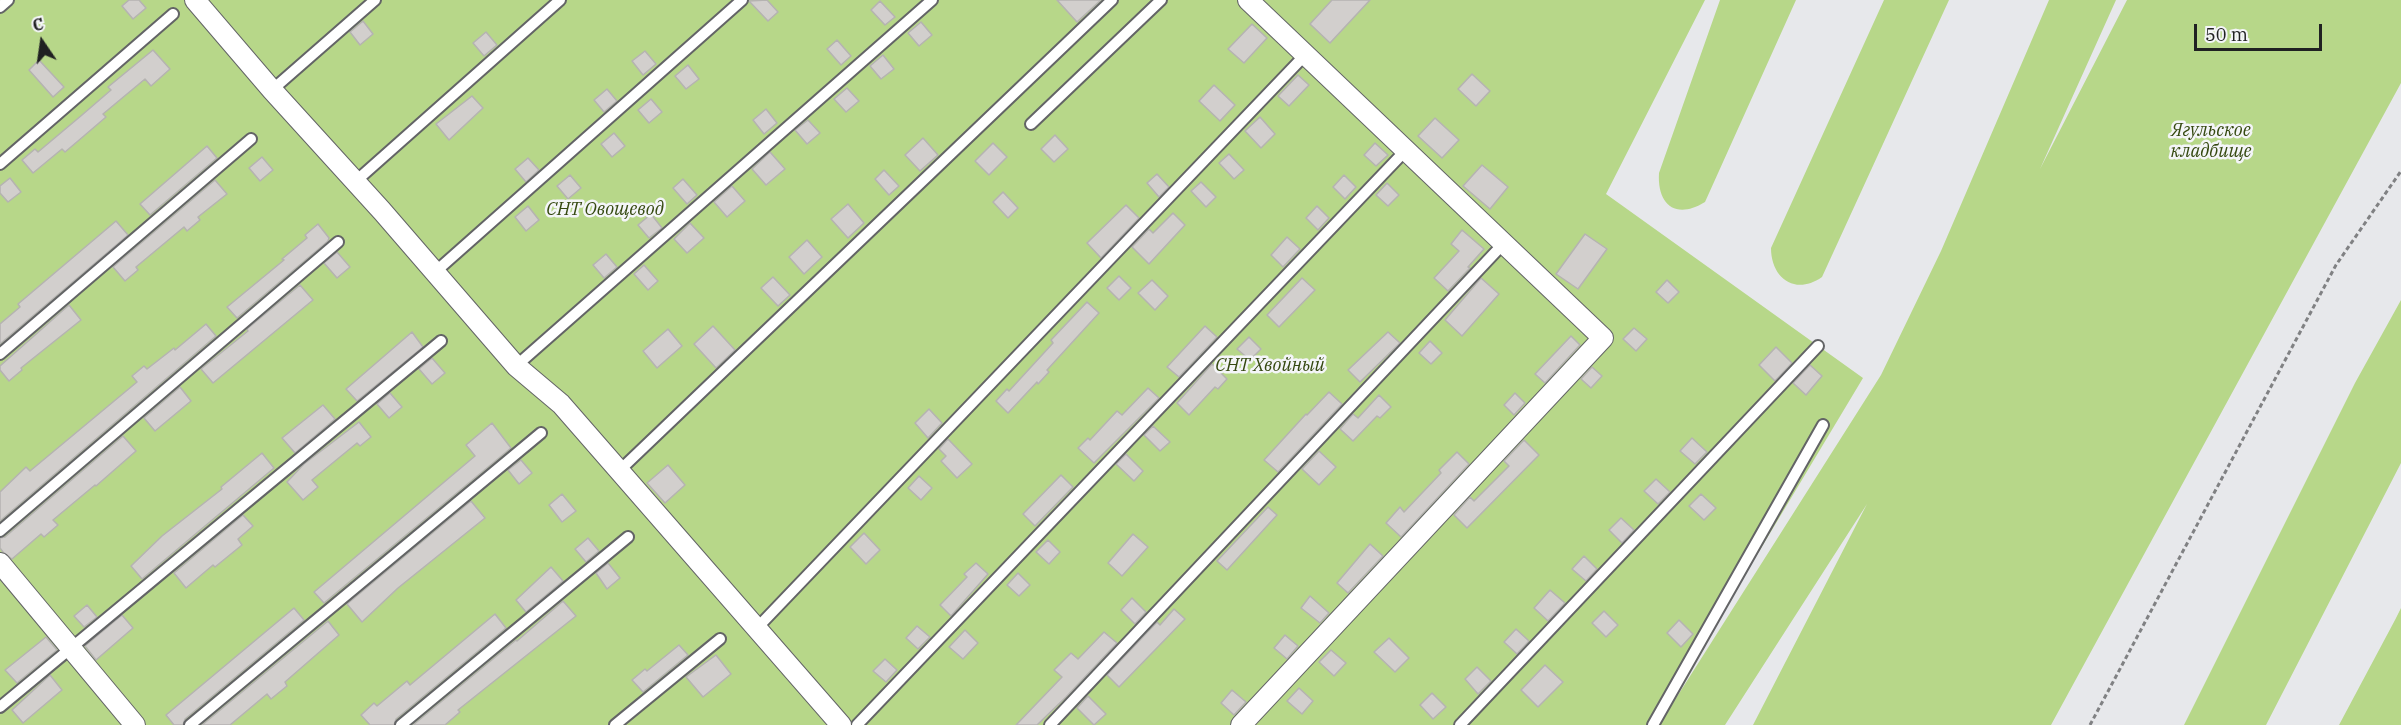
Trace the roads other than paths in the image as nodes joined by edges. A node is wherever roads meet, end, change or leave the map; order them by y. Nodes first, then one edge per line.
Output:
1 (8, 0) edge
2 (195, 0) edge
3 (375, 0) edge
4 (560, 0) edge
5 (742, 0) edge
6 (932, 0) edge
7 (1112, 0) edge
8 (1161, 0) edge
9 (1248, 0) edge
10 (0, 7) edge
11 (173, 14) dead end
12 (1306, 54) junction
13 (272, 90) junction
14 (1031, 124) dead end
15 (251, 140) dead end
16 (1406, 150) junction
17 (0, 164) edge
18 (356, 181) junction
19 (338, 242) dead end
20 (1505, 243) junction
21 (434, 273) junction
22 (441, 341) dead end
23 (1818, 346) dead end
24 (0, 354) edge
25 (516, 366) junction
26 (1822, 425) dead end
27 (541, 433) dead end
28 (619, 471) junction
29 (0, 531) edge
30 (628, 537) dead end
31 (0, 563) edge
32 (758, 627) junction
33 (720, 639) dead end
34 (71, 648) junction
35 (0, 707) edge
36 (135, 725) edge
37 (190, 725) edge
38 (401, 725) edge
39 (615, 725) edge
40 (841, 725) edge
41 (857, 725) edge
42 (1050, 725) edge
43 (1241, 725) edge
44 (1460, 725) edge
45 (1653, 725) edge

1 - 10 lane
2 - 13 street
3 - 13 lane
4 - 18 lane
5 - 21 lane
6 - 25 lane
7 - 28 lane
8 - 14 lane
9 - 12 street
11 - 17 lane
12 - 16 street
12 - 32 lane
13 - 18 street
15 - 24 lane
16 - 20 street
16 - 41 lane
18 - 21 street
19 - 29 lane
20 - 42 lane
20 - 43 street
21 - 25 street
22 - 34 lane
23 - 44 lane
25 - 28 street
26 - 45 lane
27 - 37 lane
28 - 32 street
30 - 38 lane
31 - 34 street
32 - 40 street
33 - 39 lane
34 - 35 lane
34 - 36 street

